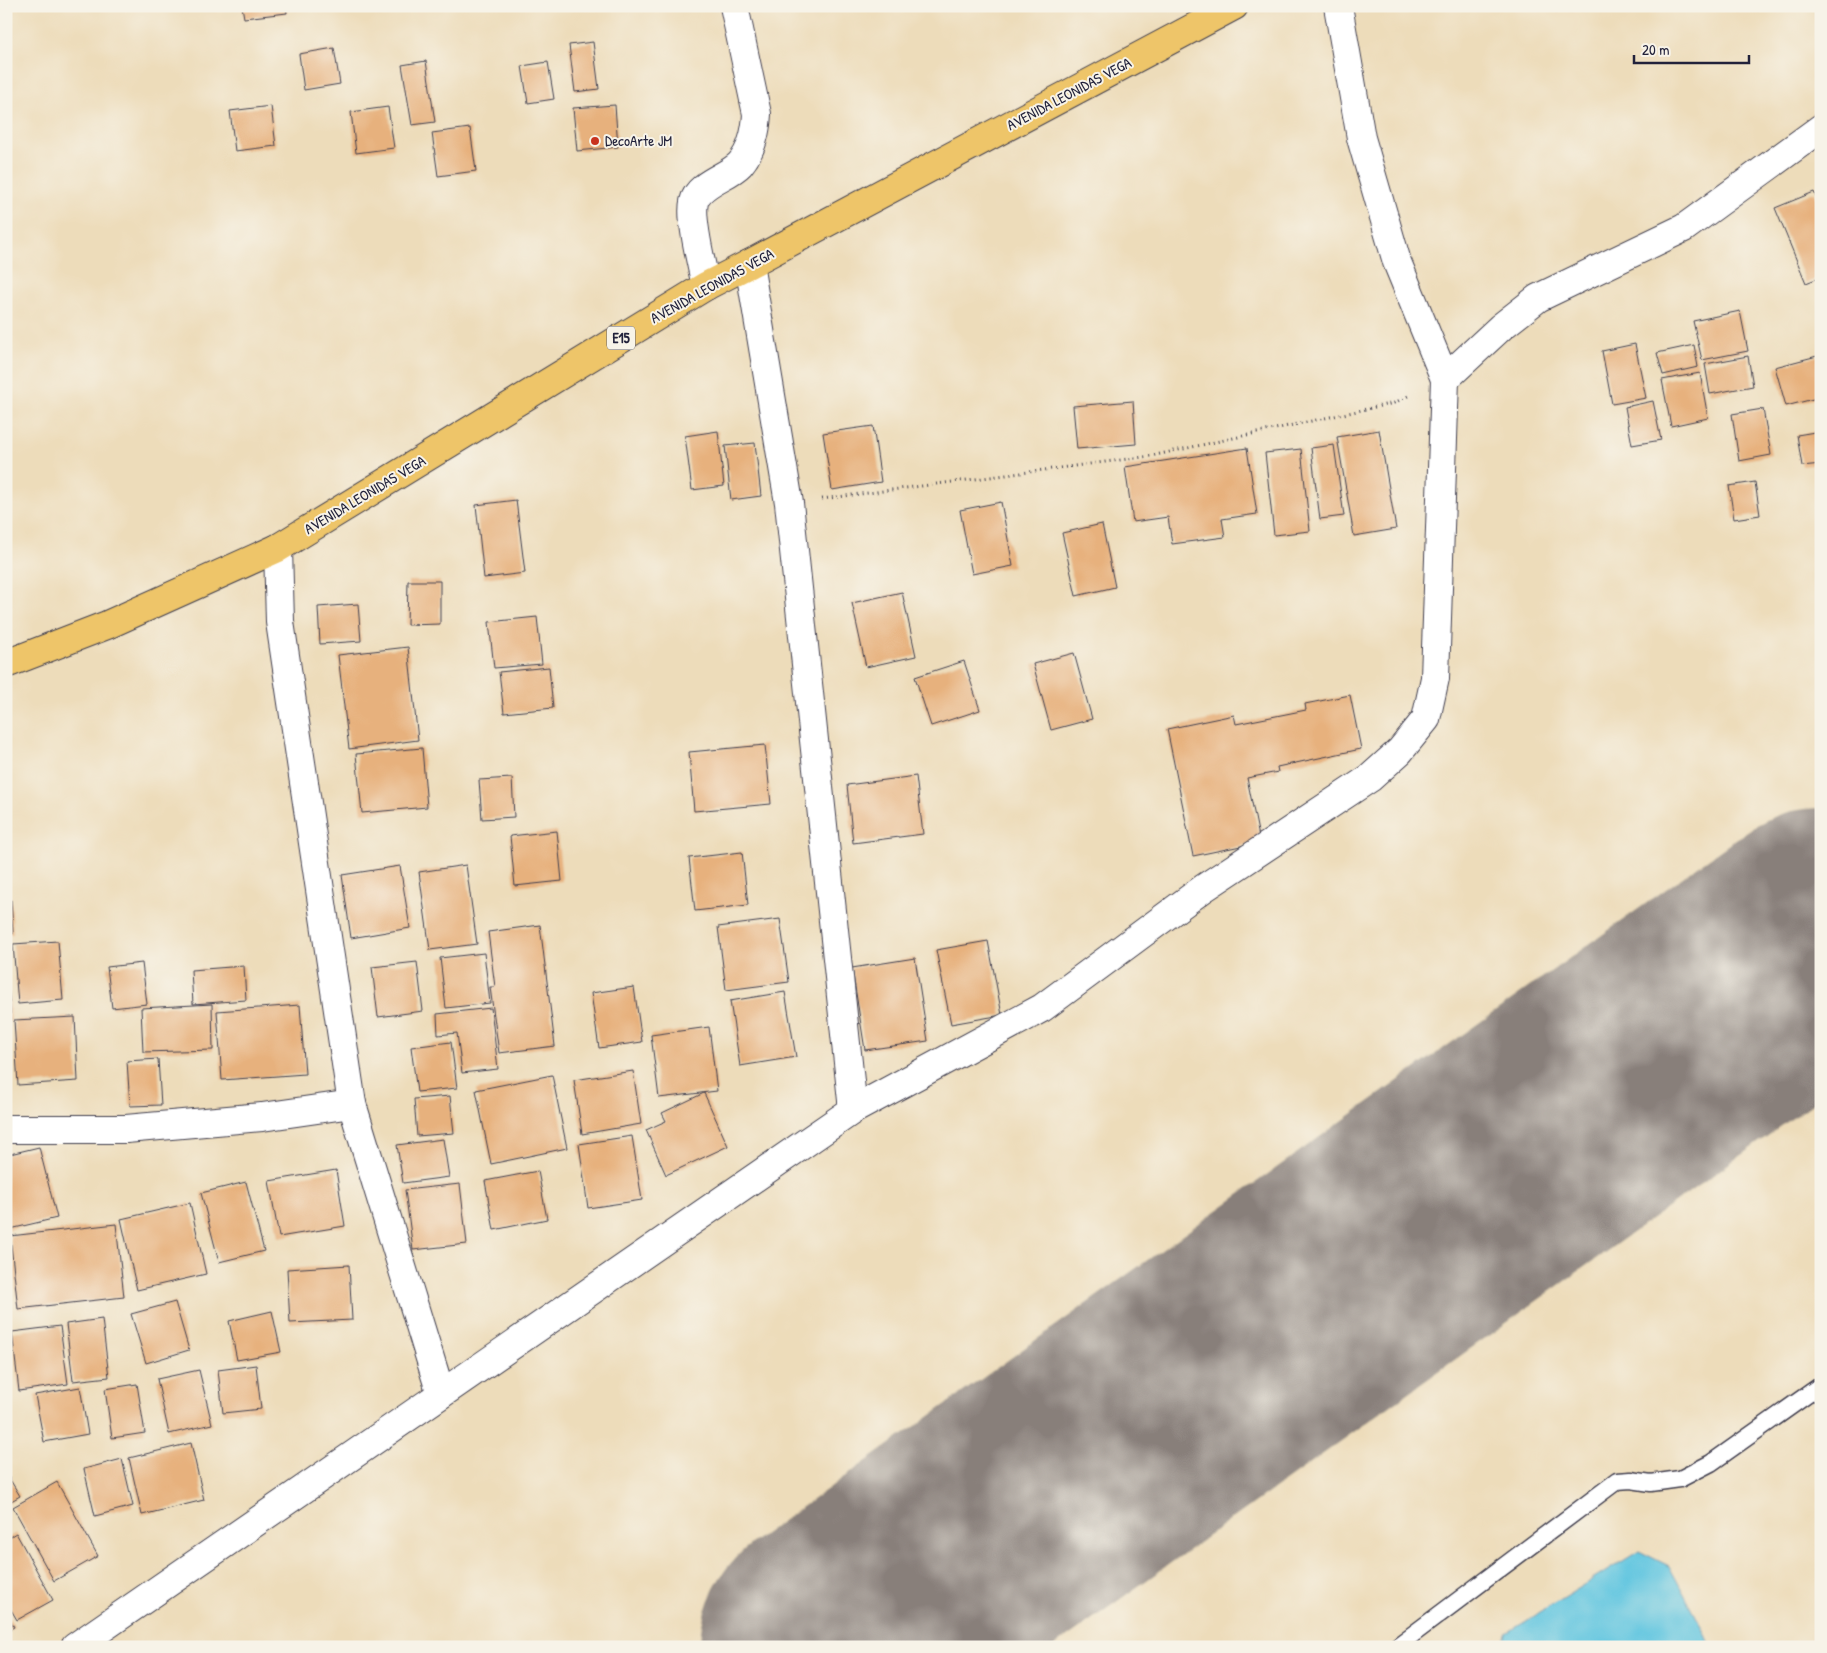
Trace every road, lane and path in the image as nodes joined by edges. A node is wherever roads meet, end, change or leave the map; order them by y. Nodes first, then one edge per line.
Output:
1 (734, 6) edge
2 (1234, 6) edge
3 (1338, 6) edge
4 (1821, 128) edge
5 (749, 264) junction
6 (706, 286) junction
7 (1444, 379) junction
8 (789, 503) junction
9 (278, 548) junction
10 (6, 664) edge
11 (352, 1104) junction
12 (853, 1110) junction
13 (6, 1129) edge
14 (1821, 1385) edge
15 (441, 1394) junction
16 (75, 1647) edge
17 (1396, 1647) edge

1 - 6 street
2 - 5 highway, AVENIDA LEONIDAS VEGA / E15
3 - 7 street
4 - 7 street
5 - 6 highway, AVENIDA LEONIDAS VEGA / E15
5 - 8 street
6 - 9 highway, AVENIDA LEONIDAS VEGA / E15
7 - 8 path
7 - 12 street
8 - 12 street
9 - 10 highway, AVENIDA LEONIDAS VEGA / E15
9 - 11 street
11 - 13 street
11 - 15 street
12 - 15 street
14 - 17 lane
15 - 16 street

